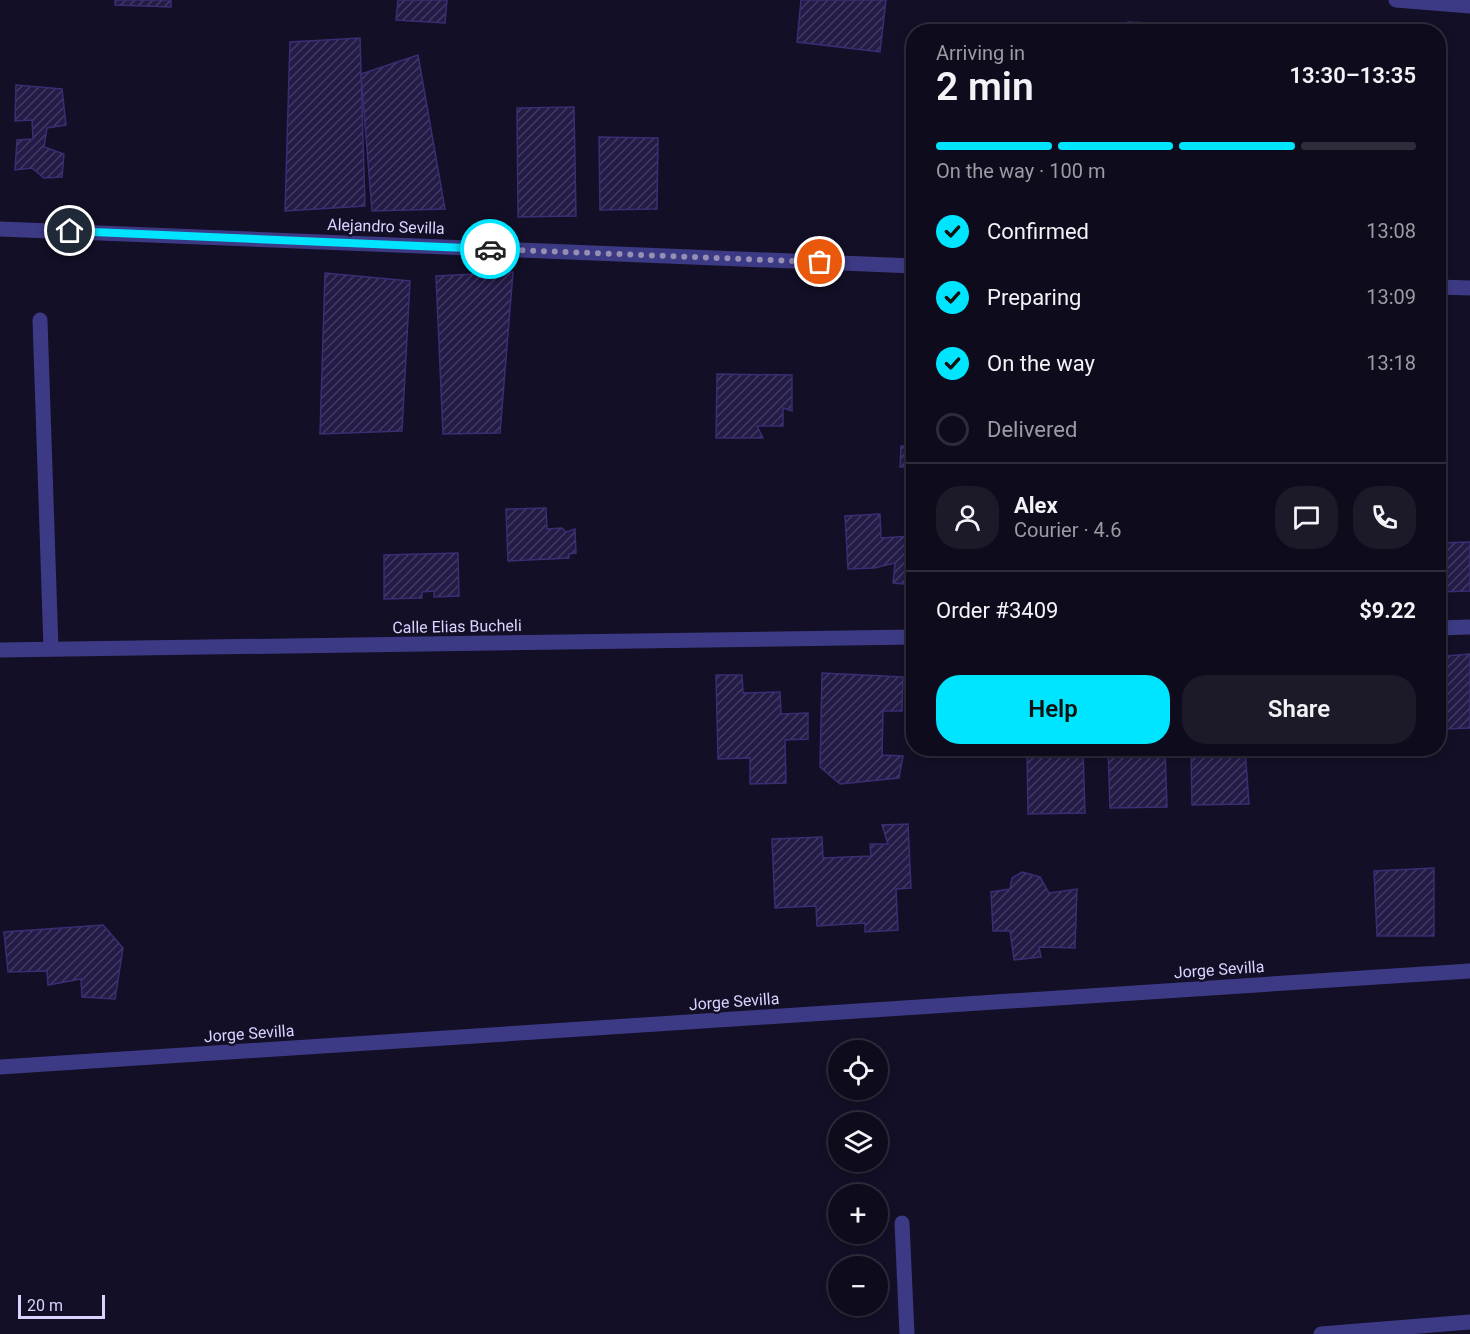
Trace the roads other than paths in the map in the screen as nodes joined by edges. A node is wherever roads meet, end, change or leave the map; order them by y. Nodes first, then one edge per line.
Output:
1 (1396, 0) edge
2 (1470, 6) edge
3 (0, 229) edge
4 (906, 266) edge
5 (1446, 287) edge
6 (1470, 288) edge
7 (40, 320) dead end
8 (1470, 627) edge
9 (1446, 628) edge
10 (906, 638) edge
11 (51, 649) junction
12 (0, 650) edge
13 (1470, 971) edge
14 (0, 1067) edge
15 (902, 1223) dead end
16 (1470, 1322) edge
17 (907, 1334) edge
18 (1330, 1334) edge

1 - 2 street
3 - 4 street, Alejandro Sevilla
5 - 6 street
7 - 11 street
8 - 9 street
10 - 11 street, Calle Elias Bucheli
11 - 12 street, Calle Elias Bucheli
13 - 14 street, Jorge Sevilla
15 - 17 street
16 - 18 street

